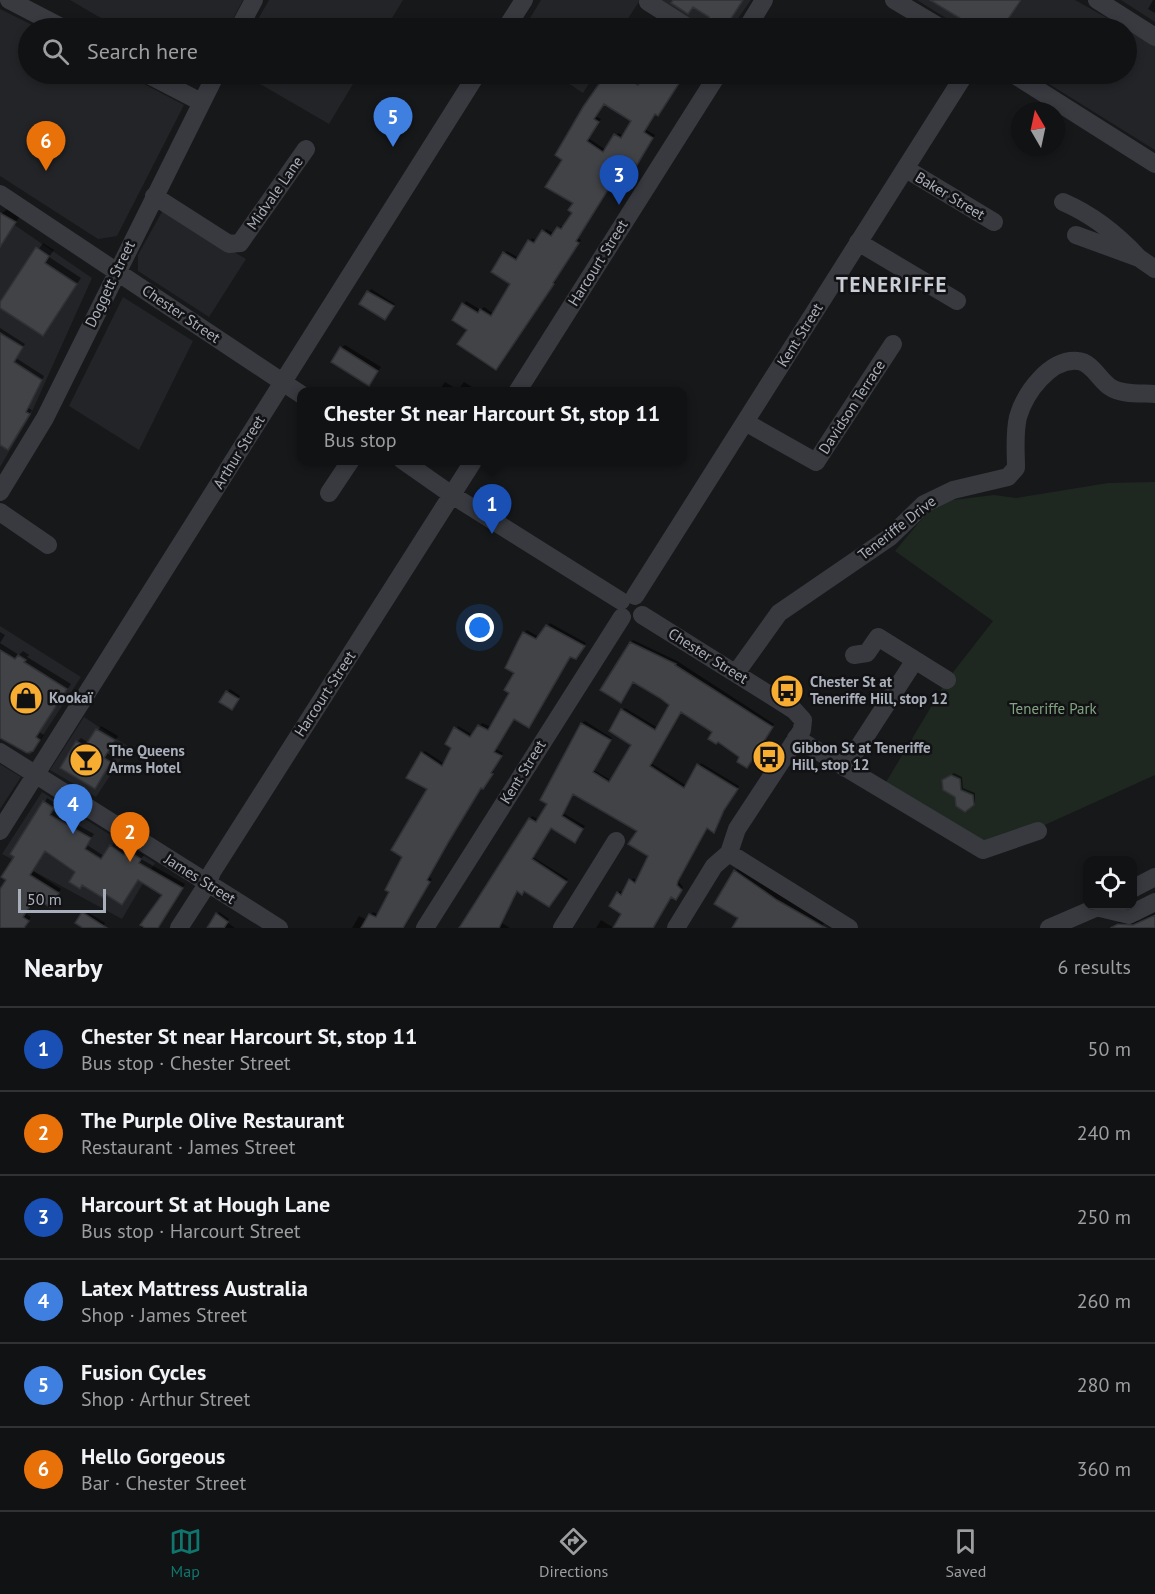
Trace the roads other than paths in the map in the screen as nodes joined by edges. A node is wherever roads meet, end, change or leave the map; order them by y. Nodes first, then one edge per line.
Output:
1 (9, 0) edge
2 (254, 0) edge
3 (524, 0) edge
4 (764, 0) edge
5 (894, 0) edge
6 (1097, 0) edge
7 (648, 2) dead end
8 (44, 18) edge
9 (244, 18) edge
10 (512, 18) edge
11 (673, 18) edge
12 (753, 18) edge
13 (924, 18) edge
14 (1125, 18) edge
15 (1137, 26) edge
16 (1155, 37) edge
17 (166, 84) edge
18 (211, 84) edge
19 (471, 84) edge
20 (712, 84) edge
21 (959, 84) edge
22 (1029, 84) edge
23 (201, 102) junction
24 (306, 149) dead end
25 (1155, 164) edge
26 (906, 169) junction
27 (0, 194) edge
28 (154, 196) junction
29 (1063, 202) dead end
30 (994, 222) dead end
31 (1076, 235) dead end
32 (858, 242) junction
33 (1139, 258) junction
34 (1155, 269) edge
35 (116, 271) junction
36 (957, 301) dead end
37 (893, 344) dead end
38 (283, 382) junction
39 (521, 387) edge
40 (297, 392) edge
41 (1155, 394) edge
42 (745, 422) junction
43 (348, 465) edge
44 (409, 465) edge
45 (471, 465) edge
46 (0, 492) edge
47 (329, 493) dead end
48 (452, 495) junction
49 (0, 512) edge
50 (48, 545) dead end
51 (626, 605) junction
52 (854, 655) dead end
53 (915, 660) junction
54 (736, 673) junction
55 (947, 680) dead end
56 (796, 738) junction
57 (0, 752) edge
58 (845, 768) junction
59 (35, 774) junction
60 (0, 831) edge
61 (1038, 831) dead end
62 (616, 841) dead end
63 (729, 853) junction
64 (1154, 879) edge
65 (208, 883) junction
66 (1137, 887) edge
67 (1155, 902) edge
68 (1089, 910) edge
69 (1112, 910) edge
70 (179, 928) edge
71 (279, 928) edge
72 (425, 928) edge
73 (562, 928) edge
74 (676, 928) edge
75 (849, 928) edge
76 (1049, 928) edge

1 - 8 street
2 - 9 street
3 - 10 street
4 - 12 street
5 - 13 street
6 - 14 street
7 - 11 street
15 - 16 street
17 - 23 street
18 - 23 street, Doggett Street
19 - 38 street, Arthur Street
20 - 39 street, Harcourt Street
21 - 26 street, Kent Street
22 - 25 street
23 - 28 street, Doggett Street
24 - 28 street, Midvale Lane
26 - 30 street, Baker Street
26 - 32 street, Kent Street
27 - 35 street, Chester Street
28 - 35 street, Doggett Street
29 - 33 street
31 - 33 street
32 - 36 street
32 - 42 street, Kent Street
33 - 34 street
35 - 38 street, Chester Street
35 - 46 street, Doggett Street
37 - 42 street, Davidson Terrace
38 - 40 street, Chester Street
38 - 59 street, Arthur Street
41 - 54 street, Teneriffe Drive
42 - 51 street, Kent Street
43 - 47 street
44 - 48 street
45 - 48 street, Harcourt Street
48 - 51 street
48 - 65 street, Harcourt Street
49 - 50 street
51 - 54 street, Chester Street
51 - 72 street, Kent Street
52 - 53 street
53 - 55 street
53 - 58 street
54 - 56 street, Chester Street
56 - 58 street
56 - 63 street
57 - 59 street, James Street
58 - 61 street
59 - 60 street, Arthur Street
59 - 65 street, James Street
62 - 73 street
63 - 74 street
63 - 75 street
64 - 66 street
65 - 70 street, Harcourt Street
65 - 71 street, James Street
67 - 69 street
68 - 76 street

